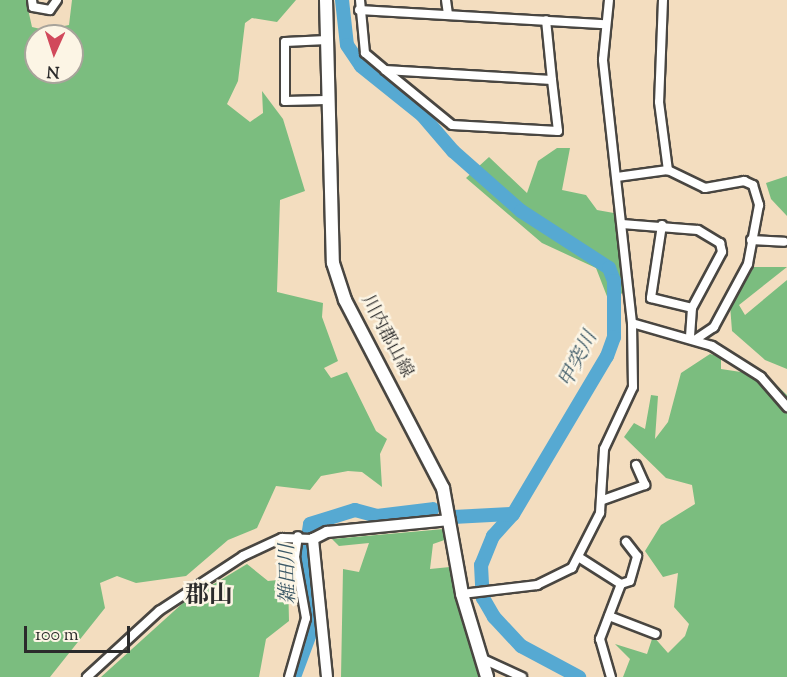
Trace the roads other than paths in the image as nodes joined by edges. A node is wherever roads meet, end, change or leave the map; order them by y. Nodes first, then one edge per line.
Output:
1 (32, 0) edge
2 (57, 0) edge
3 (326, 0) edge
4 (360, 0) edge
5 (446, 0) edge
6 (609, 0) edge
7 (663, 0) edge
8 (359, 10) junction
9 (448, 15) junction
10 (546, 20) junction
11 (605, 24) junction
12 (327, 40) junction
13 (386, 70) junction
14 (552, 81) junction
15 (326, 100) junction
16 (668, 170) junction
17 (617, 177) junction
18 (622, 224) junction
19 (662, 225) junction
20 (751, 240) junction
21 (784, 242) dead end
22 (692, 308) junction
23 (632, 323) junction
24 (693, 338) junction
25 (787, 406) edge
26 (636, 465) dead end
27 (603, 500) junction
28 (449, 520) junction
29 (299, 536) junction
30 (313, 539) junction
31 (626, 542) dead end
32 (580, 558) junction
33 (621, 584) junction
34 (467, 593) junction
35 (609, 616) junction
36 (656, 634) dead end
37 (483, 658) junction
38 (519, 676) edge
39 (87, 677) edge
40 (289, 677) edge
41 (327, 677) edge
42 (487, 677) edge
43 (611, 677) edge

1 - 2 street
3 - 12 main road, 川内郡山線
4 - 8 street
5 - 9 street
6 - 11 street
7 - 16 street
8 - 9 street
8 - 13 street
9 - 10 street
10 - 11 street
10 - 14 street
11 - 17 street
12 - 15 main road, 川内郡山線
12 - 15 street
13 - 14 street
13 - 14 street
15 - 28 main road, 川内郡山線
16 - 17 street
16 - 20 street
17 - 18 street
18 - 19 street
18 - 23 street
19 - 22 street
19 - 22 street
20 - 21 street
20 - 24 street
22 - 24 street
23 - 24 street
23 - 27 street
24 - 25 street
26 - 27 street
27 - 32 street
28 - 30 street
28 - 34 main road, 川内郡山線
29 - 30 street
29 - 39 street
29 - 40 street
30 - 41 street
31 - 33 street
32 - 33 street
32 - 34 street
33 - 35 street
34 - 37 main road, 川内郡山線
35 - 36 street
35 - 43 street
37 - 38 street
37 - 42 main road, 川内郡山線

